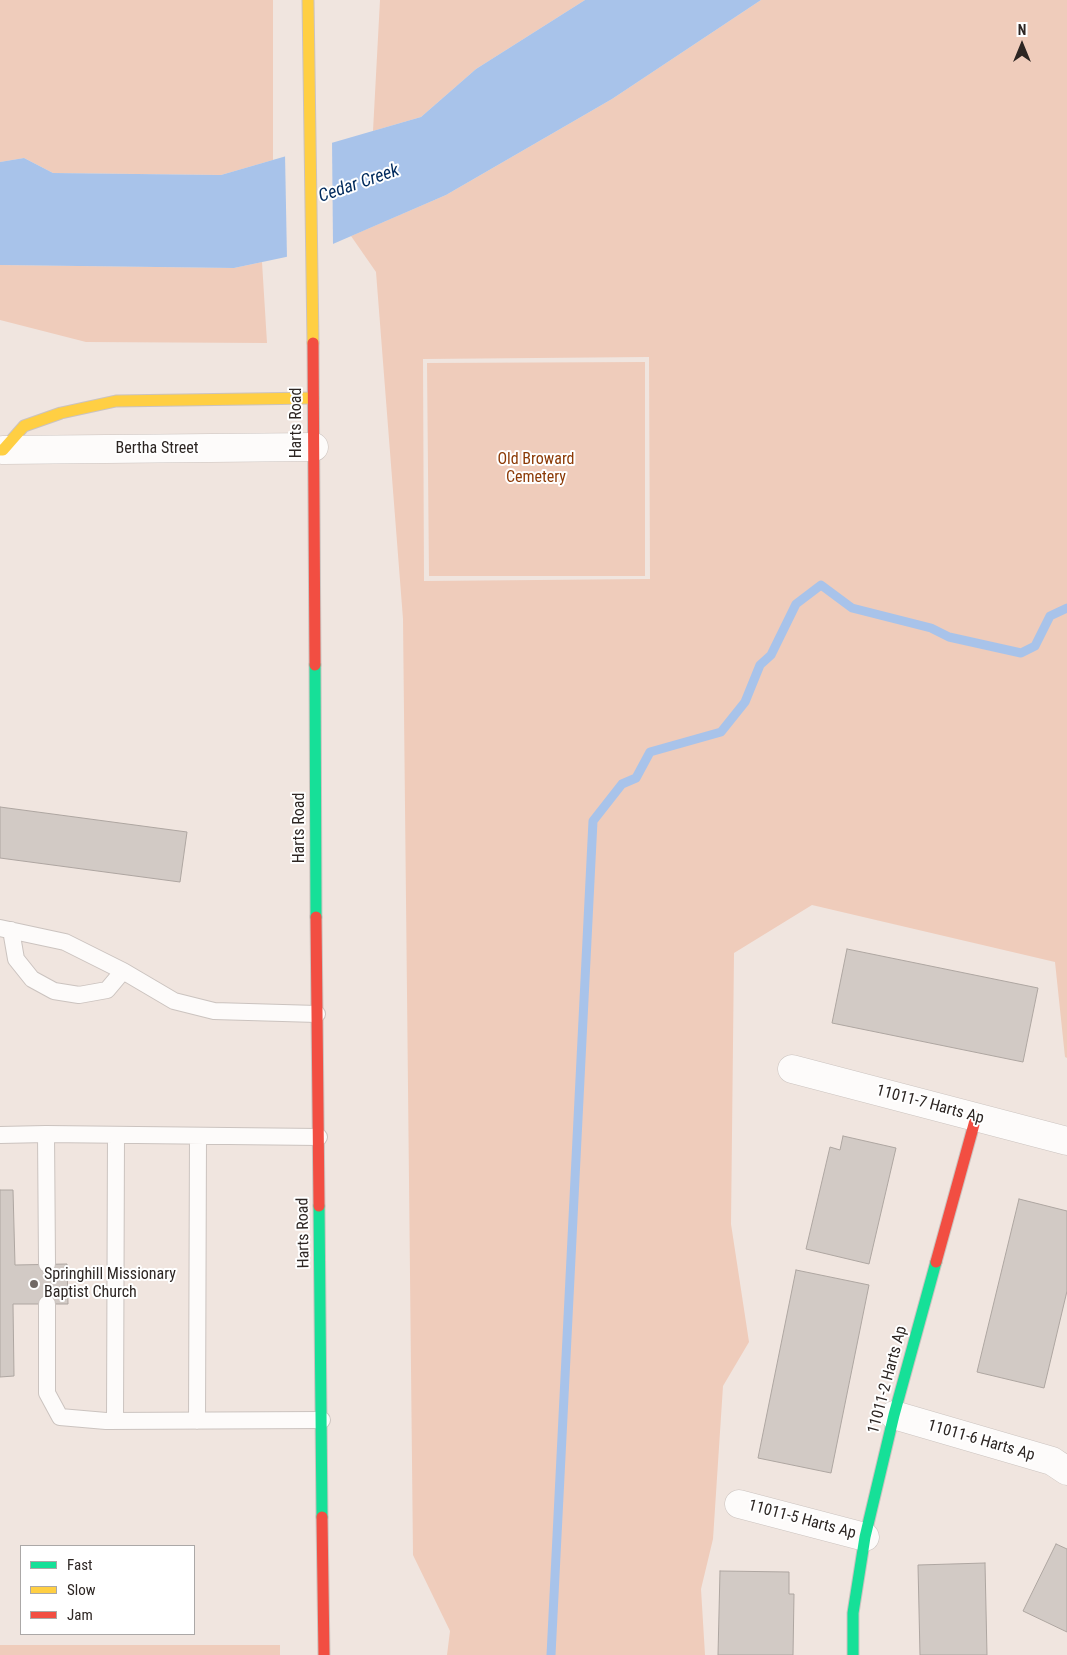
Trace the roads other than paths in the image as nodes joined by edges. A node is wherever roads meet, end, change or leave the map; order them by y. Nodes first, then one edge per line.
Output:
1 (308, 0) edge
2 (314, 398) junction
3 (314, 447) junction
4 (1, 450) edge
5 (6, 929) edge
6 (123, 971) junction
7 (317, 1014) junction
8 (792, 1069) dead end
9 (976, 1117) junction
10 (46, 1134) junction
11 (0, 1135) edge
12 (116, 1135) junction
13 (198, 1136) junction
14 (319, 1137) junction
15 (1067, 1141) edge
16 (48, 1264) dead end
17 (48, 1304) dead end
18 (894, 1415) junction
19 (322, 1420) junction
20 (115, 1421) junction
21 (197, 1421) junction
22 (1067, 1470) edge
23 (739, 1504) dead end
24 (865, 1537) junction
25 (324, 1655) edge
26 (853, 1655) edge

1 - 2 street, Harts Road
2 - 3 street, Harts Road
2 - 4 street
3 - 4 street, Bertha Street
3 - 7 street, Harts Road
5 - 6 lane
5 - 6 lane
6 - 7 lane
7 - 14 street, Harts Road
8 - 9 street, 11011-7 Harts Ap
9 - 15 street, 11011-7 Harts Ap
9 - 18 street, 11011-2 Harts Ap
10 - 11 lane
10 - 12 lane
10 - 16 lane
12 - 13 lane
12 - 20 lane
13 - 14 lane
13 - 21 lane
14 - 19 street, Harts Road
17 - 20 lane
18 - 22 street, 11011-6 Harts Ap
18 - 24 street, 11011-2 Harts Ap
19 - 21 lane
19 - 25 street, Harts Road
20 - 21 lane
23 - 24 street, 11011-5 Harts Ap
24 - 26 street, 11011-2 Harts Ap

